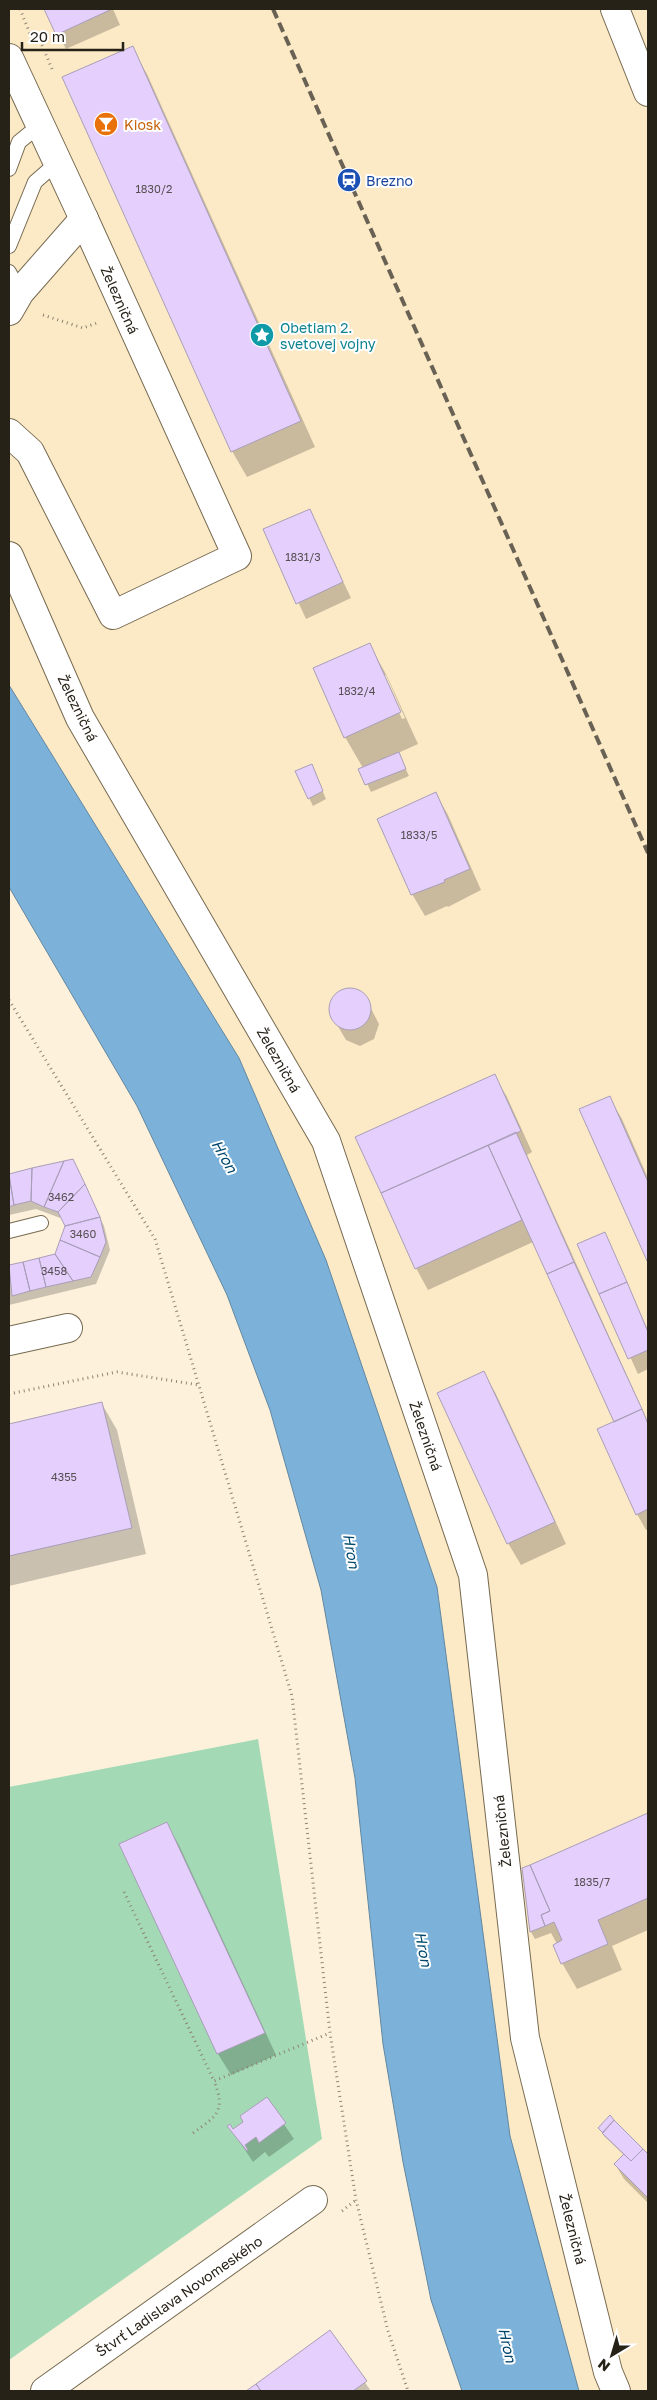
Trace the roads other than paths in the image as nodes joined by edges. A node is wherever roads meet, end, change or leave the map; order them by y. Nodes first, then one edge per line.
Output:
1 (615, 9) edge
2 (9, 58) edge
3 (16, 91) edge
4 (648, 92) edge
5 (41, 124) junction
6 (58, 162) junction
7 (9, 169) edge
8 (84, 219) junction
9 (9, 246) edge
10 (12, 295) edge
11 (9, 433) edge
12 (9, 556) edge
13 (40, 1223) dead end
14 (9, 1231) edge
15 (68, 1328) dead end
16 (9, 1341) edge
17 (313, 2200) dead end
18 (45, 2391) edge
19 (616, 2391) edge

1 - 4 street
2 - 3 street, Železničná
3 - 5 street, Železničná
5 - 6 street, Železničná
5 - 7 lane
6 - 8 street, Železničná
6 - 9 lane
8 - 10 street
8 - 11 street, Železničná
12 - 19 street, Železničná
13 - 14 lane
15 - 16 street
17 - 18 street, Štvrť Ladislava Novomeského

